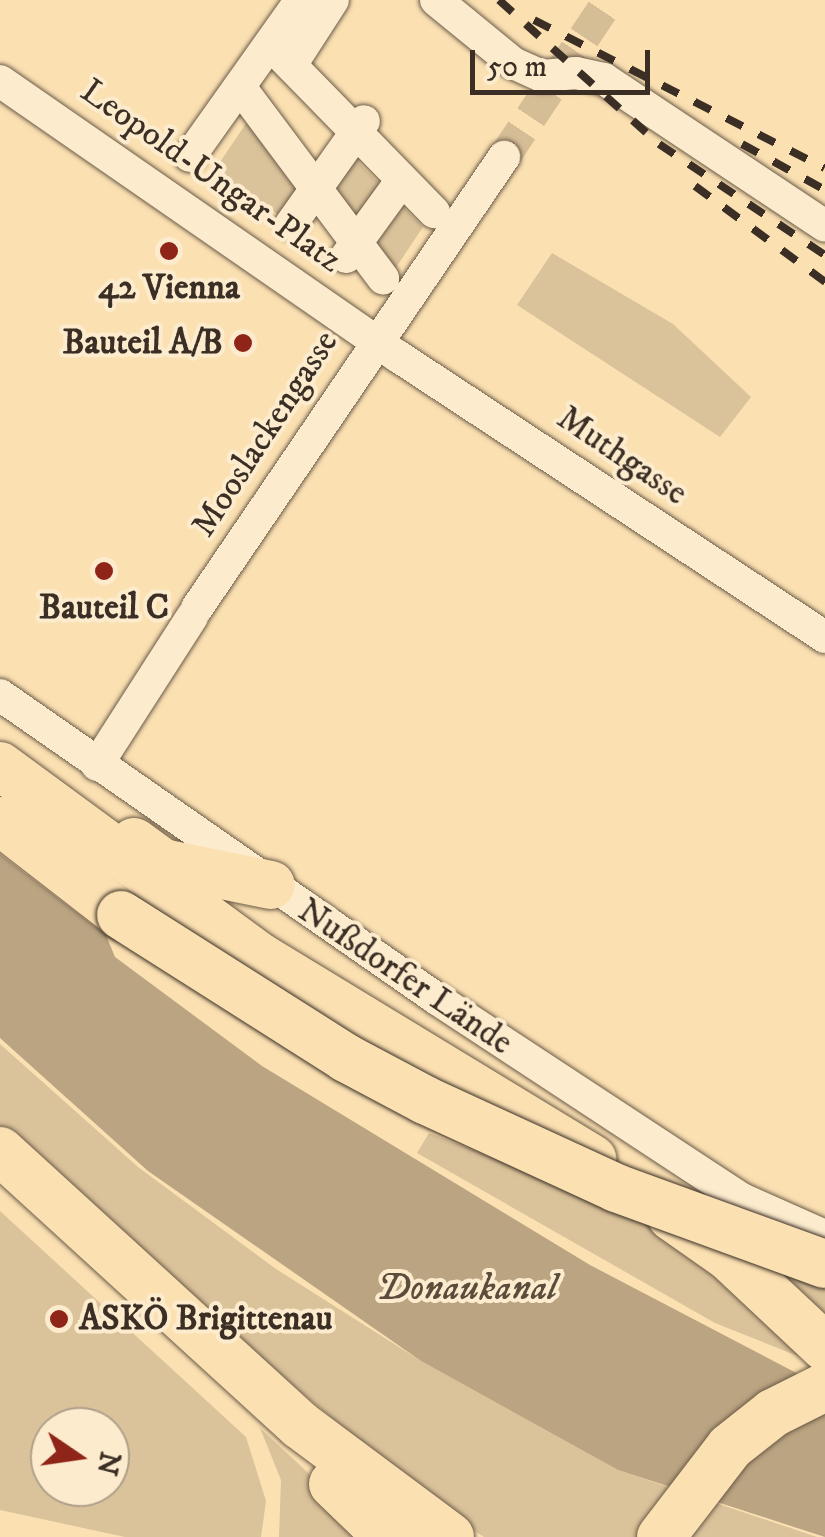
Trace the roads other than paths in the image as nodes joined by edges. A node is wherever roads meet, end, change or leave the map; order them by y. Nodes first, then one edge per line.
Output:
1 (301, 0) edge
2 (333, 0) edge
3 (436, 0) edge
4 (280, 55) junction
5 (0, 80) edge
6 (240, 87) junction
7 (360, 126) junction
8 (190, 156) dead end
9 (504, 157) tunnel mouth
10 (402, 180) junction
11 (316, 188) junction
12 (434, 212) dead end
13 (291, 224) dead end
14 (825, 226) edge
15 (350, 252) junction
16 (383, 278) dead end
17 (376, 338) junction
18 (825, 637) edge
19 (0, 695) edge
20 (0, 742) edge
21 (97, 765) junction
22 (0, 766) edge
23 (0, 821) edge
24 (271, 885) junction
25 (0, 1151) edge
26 (825, 1236) edge
27 (825, 1264) edge
28 (825, 1347) edge
29 (238, 1370) junction
30 (825, 1387) edge
31 (662, 1536) edge
32 (388, 1537) edge
33 (450, 1537) edge

1 - 4 street, Leopold-Ungar-Platz
2 - 4 street, Leopold-Ungar-Platz
3 - 14 street
4 - 6 street, Leopold-Ungar-Platz
4 - 7 street
5 - 17 street, Leopold-Ungar-Platz
6 - 8 street, Leopold-Ungar-Platz
6 - 11 street, Leopold-Ungar-Platz
7 - 10 street
7 - 11 street, Leopold-Ungar-Platz
9 - 17 street, Mooslackengasse
10 - 12 street
10 - 15 street, Leopold-Ungar-Platz
11 - 13 street, Leopold-Ungar-Platz
11 - 15 street, Leopold-Ungar-Platz
15 - 16 street, Leopold-Ungar-Platz
17 - 18 street, Muthgasse
17 - 21 street, Mooslackengasse
19 - 21 street, Nußdorfer Lände
20 - 24 highway
21 - 24 street, Nußdorfer Lände
22 - 28 highway, Nußdorfer Lände
23 - 27 highway, bridge
24 - 26 street, Nußdorfer Lände
25 - 29 highway
29 - 32 highway
29 - 33 highway
30 - 31 highway

